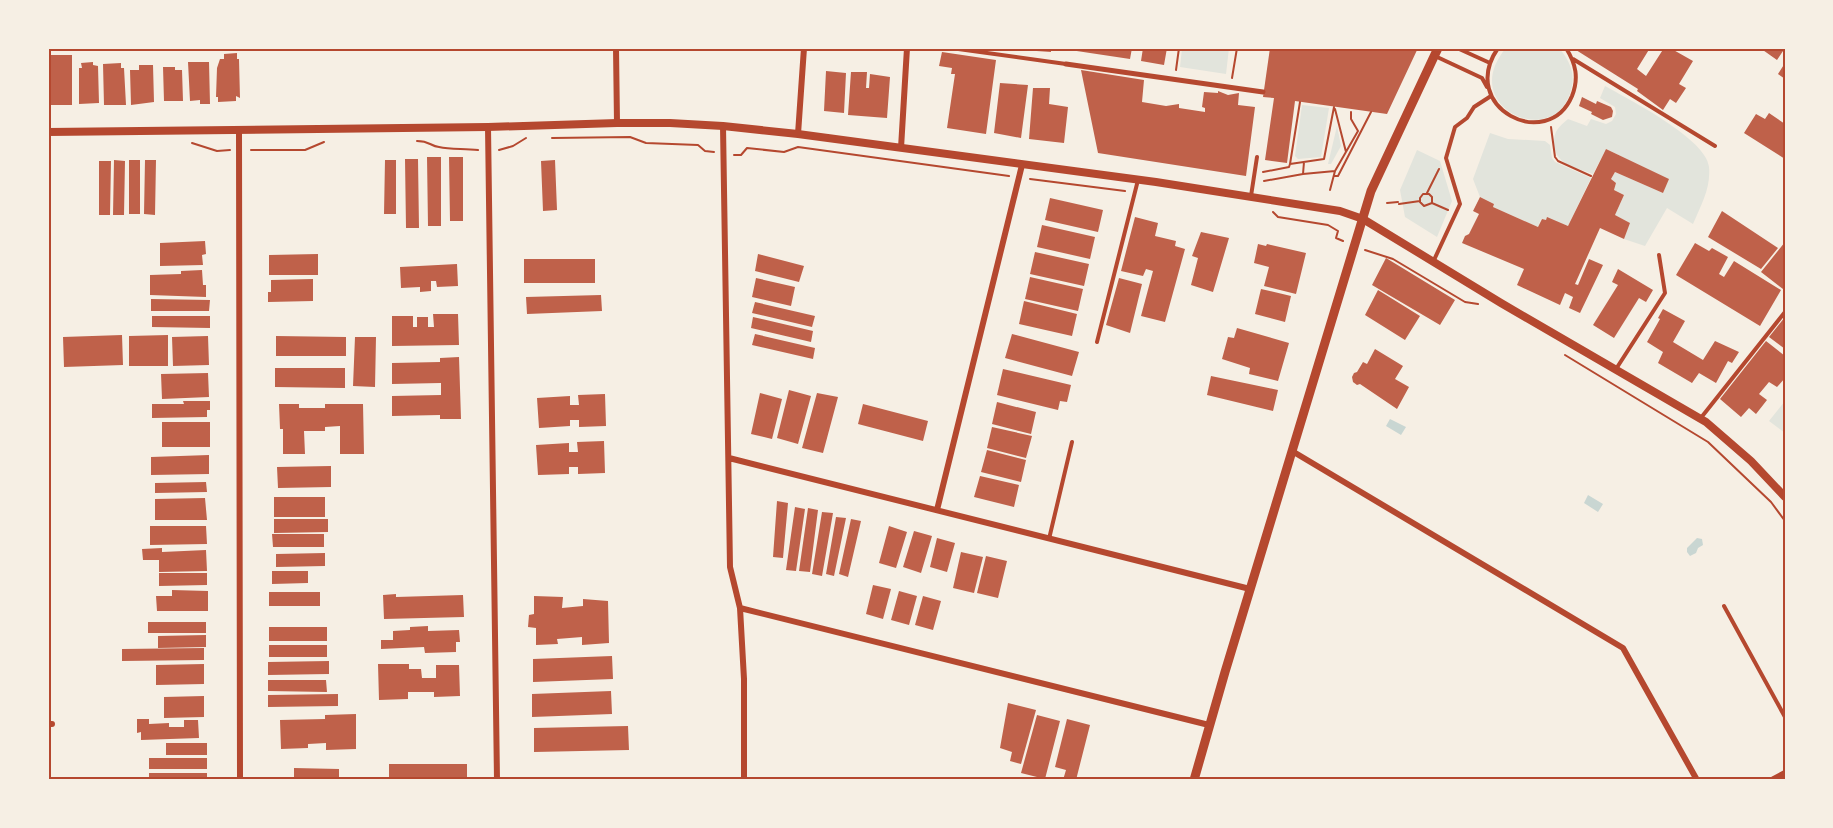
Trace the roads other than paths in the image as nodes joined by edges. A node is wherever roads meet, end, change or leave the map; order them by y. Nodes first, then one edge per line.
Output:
1 (616, 48) edge
2 (804, 48) edge
3 (908, 48) edge
4 (951, 48) edge
5 (1456, 48) edge
6 (1498, 48) edge
7 (1566, 48) edge
8 (1436, 52) edge
9 (1573, 59) junction
10 (1490, 63) junction
11 (1066, 64) joint
12 (1488, 87) junction
13 (1263, 92) dead end
14 (1491, 96) junction
15 (617, 123) junction
16 (723, 126) junction
17 (488, 127) junction
18 (239, 130) junction
19 (48, 132) edge
20 (798, 134) junction
21 (1715, 146) dead end
22 (901, 148) junction
23 (1257, 157) dead end
24 (1022, 165) junction
25 (1138, 180) junction
26 (1251, 196) junction
27 (1363, 219) junction
28 (1659, 255) dead end
29 (1433, 261) junction
30 (1785, 312) edge
31 (1097, 342) dead end
32 (1616, 370) junction
33 (1700, 419) junction
34 (1072, 442) dead end
35 (1292, 451) junction
36 (729, 458) junction
37 (1785, 497) edge
38 (937, 510) junction
39 (1049, 538) junction
40 (1250, 589) junction
41 (1724, 606) dead end
42 (740, 608) junction
43 (1785, 717) edge
44 (1209, 725) junction
45 (1785, 773) edge
46 (240, 780) edge
47 (497, 780) edge
48 (744, 780) edge
49 (1194, 780) edge
50 (1696, 780) edge
51 (1772, 780) edge

1 - 15 street
2 - 20 street
3 - 22 street
4 - 11 lane
5 - 10 lane
6 - 10 lane
7 - 9 lane
8 - 12 lane
8 - 27 main road
9 - 14 lane
9 - 21 lane
10 - 12 lane
11 - 13 street
12 - 14 lane
14 - 29 lane
15 - 16 street
15 - 17 street
16 - 20 street
16 - 36 street
17 - 18 street
17 - 47 street
18 - 19 street
18 - 46 street
20 - 22 street
22 - 24 street
23 - 26 lane
24 - 25 street
24 - 38 street
25 - 26 street
25 - 31 lane
26 - 27 street
27 - 29 street
27 - 35 main road
28 - 32 lane
29 - 32 street
30 - 33 lane
32 - 33 street
33 - 37 street
34 - 39 lane
35 - 40 main road
35 - 50 street
36 - 38 street
36 - 42 street
38 - 39 street
39 - 40 street
40 - 44 main road
41 - 43 lane
42 - 44 street
42 - 48 street
44 - 49 main road
45 - 51 street

